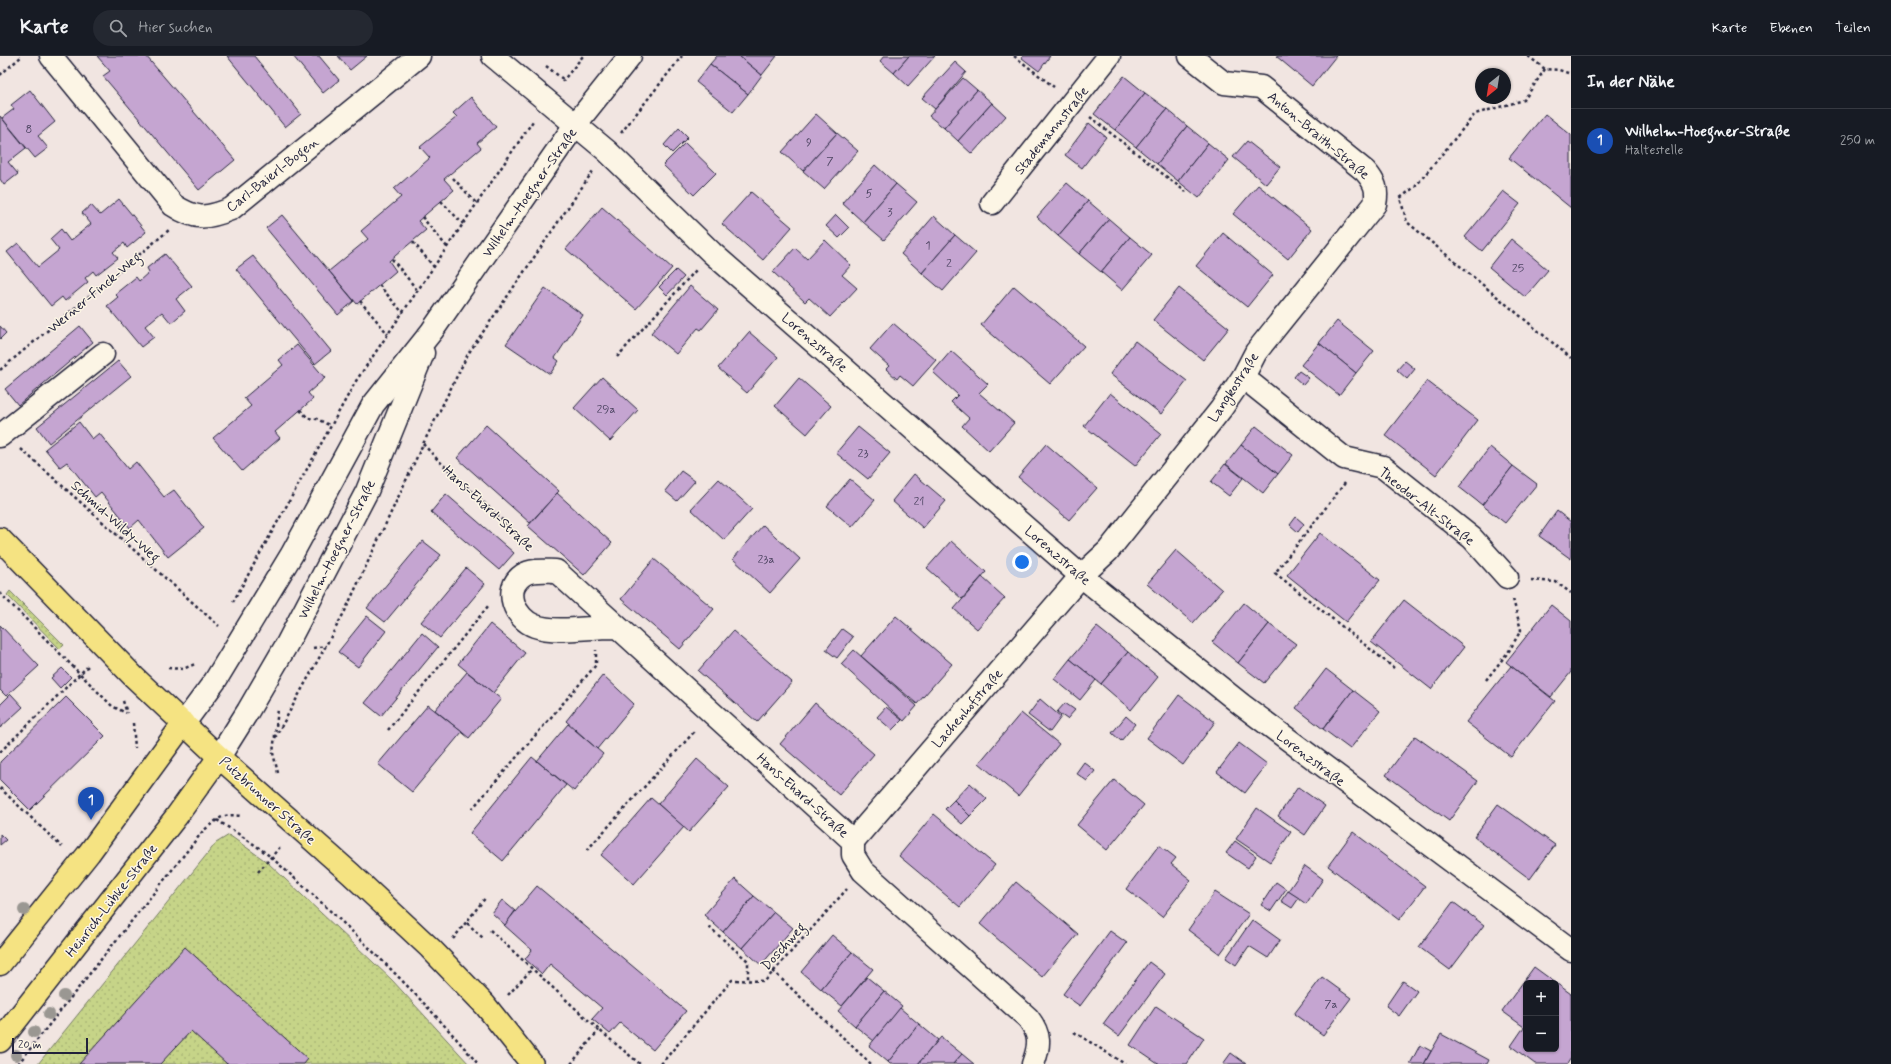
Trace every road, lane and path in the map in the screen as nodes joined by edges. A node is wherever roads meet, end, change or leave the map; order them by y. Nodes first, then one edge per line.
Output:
1 (22, 56) edge
2 (51, 56) edge
3 (419, 56) edge
4 (492, 56) edge
5 (630, 56) edge
6 (682, 56) edge
7 (1014, 56) edge
8 (1109, 56) edge
9 (1190, 56) edge
10 (1528, 56) edge
11 (545, 66) dead end
12 (1545, 69) junction
13 (1571, 74) edge
14 (0, 75) edge
15 (564, 80) dead end
16 (1072, 102) junction
17 (575, 125) junction
18 (607, 151) junction
19 (453, 178) dead end
20 (1186, 192) dead end
21 (1378, 192) joint
22 (441, 201) dead end
23 (992, 203) dead end
24 (477, 204) dead end
25 (187, 215) junction
26 (422, 217) dead end
27 (464, 224) dead end
28 (413, 242) dead end
29 (447, 247) dead end
30 (712, 253) junction
31 (392, 259) dead end
32 (434, 267) dead end
33 (379, 285) dead end
34 (418, 291) dead end
35 (360, 301) dead end
36 (403, 313) dead end
37 (432, 331) junction
38 (388, 334) dead end
39 (103, 354) dead end
40 (617, 357) dead end
41 (1571, 358) edge
42 (0, 370) edge
43 (1243, 377) junction
44 (300, 410) dead end
45 (331, 426) dead end
46 (2, 434) edge
47 (423, 444) junction
48 (1362, 462) junction
49 (0, 538) edge
50 (556, 571) junction
51 (1081, 576) junction
52 (1507, 577) junction
53 (0, 593) edge
54 (1571, 593) edge
55 (492, 601) dead end
56 (219, 626) dead end
57 (607, 626) junction
58 (326, 646) junction
59 (308, 649) dead end
60 (90, 664) dead end
61 (194, 666) dead end
62 (168, 668) dead end
63 (1394, 668) dead end
64 (80, 674) junction
65 (1486, 680) dead end
66 (279, 704) dead end
67 (712, 712) junction
68 (127, 713) dead end
69 (133, 722) dead end
70 (184, 723) junction
71 (388, 730) dead end
72 (275, 738) junction
73 (136, 747) dead end
74 (0, 752) edge
75 (219, 757) junction
76 (278, 773) dead end
77 (0, 788) edge
78 (472, 809) dead end
79 (242, 816) dead end
80 (217, 820) junction
81 (853, 841) junction
82 (64, 848) dead end
83 (587, 850) dead end
84 (281, 852) dead end
85 (271, 858) junction
86 (863, 871) junction
87 (258, 872) dead end
88 (486, 897) dead end
89 (467, 923) junction
90 (709, 927) dead end
91 (490, 930) dead end
92 (483, 938) dead end
93 (453, 940) dead end
94 (1571, 950) edge
95 (0, 964) edge
96 (532, 969) junction
97 (774, 971) junction
98 (748, 980) junction
99 (507, 997) dead end
100 (600, 1030) junction
101 (1074, 1032) dead end
102 (0, 1041) edge
103 (18, 1064) edge
104 (478, 1064) edge
105 (532, 1064) edge
106 (571, 1064) edge
107 (640, 1064) edge
108 (661, 1064) edge
109 (871, 1064) edge
110 (1033, 1064) edge
111 (1125, 1064) edge

1 - 14 path
2 - 25 street
3 - 25 street, Carl-Baierl-Bogen
4 - 17 street, Lorenzstraße
5 - 17 street, Wilhelm-Hoegner-Straße
6 - 18 path
7 - 16 path
8 - 16 street, Stademannstraße
9 - 21 street, Anton-Braith-Straße
10 - 12 path
11 - 15 path
12 - 13 path
12 - 41 path
16 - 20 path
16 - 23 street, Stademannstraße
17 - 18 street, Lorenzstraße
17 - 37 street, Wilhelm-Hoegner-Straße
18 - 30 street, Lorenzstraße
18 - 47 path
19 - 24 path
21 - 43 street, Langkostraße
22 - 27 path
25 - 42 path, Werner-Finck-Weg
26 - 29 path
28 - 32 path
30 - 40 path
30 - 51 street, Lorenzstraße
31 - 34 path
33 - 36 path
35 - 38 path
37 - 70 street, Wilhelm-Hoegner-Straße
37 - 75 street, Wilhelm-Hoegner-Straße
39 - 46 street
43 - 48 street, Theodor-Alt-Straße
43 - 51 street, Langkostraße
44 - 45 path
46 - 56 path, Schmid-Wildy-Weg
47 - 50 path, Hans-Ehard-Straße
47 - 58 path
48 - 52 street, Theodor-Alt-Straße
48 - 63 path
49 - 70 main road, Putzbrunner Straße
50 - 57 street, Hans-Ehard-Straße
50 - 57 street, Hans-Ehard-Straße
51 - 81 street, Lachenhofstraße
51 - 94 street, Lorenzstraße
52 - 54 path
52 - 65 path
53 - 64 path
55 - 71 path
57 - 67 street, Hans-Ehard-Straße
57 - 78 path
58 - 59 path
58 - 72 path
60 - 64 path
61 - 62 path
64 - 68 path
64 - 74 path
66 - 72 path
67 - 81 street, Hans-Ehard-Straße
67 - 83 path
69 - 73 path
70 - 75 main road, Putzbrunner Straße
70 - 95 main road
72 - 76 path
75 - 102 main road, Heinrich-Lübke-Straße
75 - 105 main road, Putzbrunner Straße
77 - 82 path
79 - 80 path
80 - 85 path
80 - 103 path
81 - 86 street, Hans-Ehard-Straße
84 - 85 path
85 - 87 path
85 - 104 path
86 - 97 path, Doschweg
86 - 110 street, Hans-Ehard-Straße
88 - 89 path
89 - 92 path
89 - 93 path
90 - 98 path
91 - 96 path
96 - 99 path
96 - 100 path
97 - 98 path, Doschweg
97 - 109 path
98 - 108 path, Doschweg
100 - 106 path
100 - 107 path
101 - 111 path

